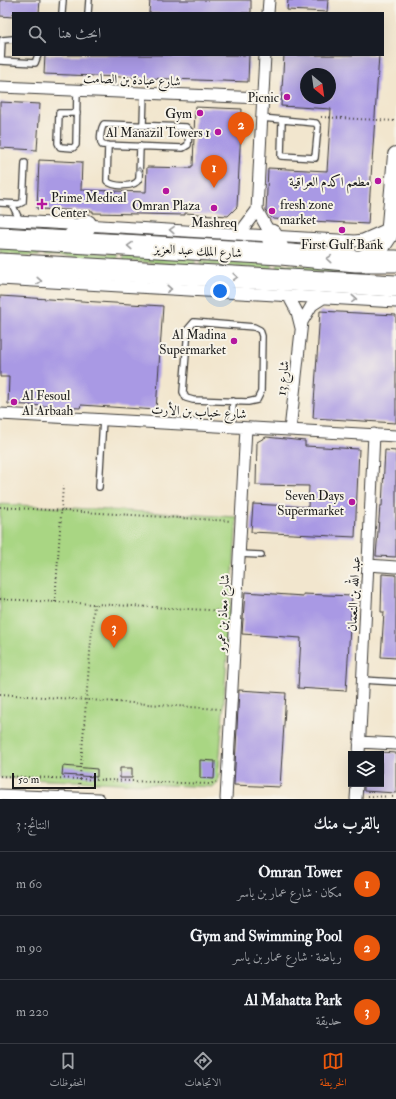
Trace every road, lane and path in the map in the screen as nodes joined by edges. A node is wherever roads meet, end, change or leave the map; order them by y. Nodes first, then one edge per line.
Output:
1 (63, 0) edge
2 (89, 0) edge
3 (269, 0) edge
4 (62, 12) edge
5 (88, 12) edge
6 (268, 12) edge
7 (12, 39) edge
8 (38, 56) edge
9 (265, 56) edge
10 (0, 61) edge
11 (0, 87) edge
12 (77, 90) junction
13 (144, 93) junction
14 (263, 98) junction
15 (77, 113) junction
16 (317, 116) dead end
17 (262, 118) junction
18 (282, 120) junction
19 (396, 121) edge
20 (143, 125) junction
21 (108, 145) junction
22 (140, 146) junction
23 (396, 155) edge
24 (25, 163) dead end
25 (395, 186) edge
26 (0, 203) edge
27 (12, 204) junction
28 (257, 210) junction
29 (0, 220) edge
30 (20, 221) junction
31 (86, 225) junction
32 (390, 228) junction
33 (239, 234) junction
34 (271, 235) junction
35 (0, 238) edge
36 (68, 242) junction
37 (281, 254) junction
38 (356, 261) junction
39 (396, 261) edge
40 (0, 264) edge
41 (144, 272) junction
42 (0, 279) edge
43 (273, 280) junction
44 (127, 286) junction
45 (396, 286) edge
46 (289, 296) junction
47 (323, 298) junction
48 (396, 302) edge
49 (301, 328) junction
50 (233, 401) junction
51 (0, 414) edge
52 (103, 420) junction
53 (232, 427) junction
54 (246, 428) junction
55 (290, 430) junction
56 (374, 434) junction
57 (396, 436) edge
58 (64, 486) dead end
59 (99, 487) dead end
60 (0, 507) edge
61 (62, 510) junction
62 (233, 524) dead end
63 (239, 554) junction
64 (261, 555) dead end
65 (368, 565) junction
66 (396, 567) edge
67 (0, 599) edge
68 (55, 602) junction
69 (94, 604) junction
70 (228, 611) dead end
71 (362, 680) junction
72 (396, 682) edge
73 (0, 694) edge
74 (87, 699) junction
75 (221, 709) dead end
76 (360, 742) junction
77 (396, 744) edge
78 (359, 751) edge
79 (0, 776) edge
80 (217, 777) dead end
81 (80, 779) junction
82 (356, 793) edge
83 (0, 795) edge
84 (396, 797) edge
85 (66, 798) edge
86 (78, 798) edge
87 (100, 799) edge
88 (226, 799) edge

1 - 4 lane
2 - 5 lane
3 - 6 street
7 - 10 lane
8 - 10 lane
9 - 14 street
11 - 12 street, شارع عبادة بن الصامت
12 - 13 street, شارع عبادة بن الصامت
12 - 15 lane
13 - 14 street, شارع عبادة بن الصامت
13 - 20 lane
14 - 17 street
15 - 15 lane
16 - 19 path
17 - 18 lane
17 - 28 street
18 - 18 lane
20 - 21 lane
20 - 22 lane
21 - 22 lane
21 -> 22 lane
23 - 25 street
24 - 27 lane
25 - 32 street
26 - 27 lane
27 - 30 lane
28 - 33 street
28 - 34 street
29 - 30 street, شارع الملك عبد العزيز
30 - 31 street, شارع الملك عبد العزيز
33 -> 31 street, شارع الملك عبد العزيز
31 - 36 highway
32 - 34 street, شارع الملك عبد العزيز
32 - 38 street
33 - 34 street, شارع الملك عبد العزيز
34 - 37 highway
35 - 36 highway, شارع الملك عبد العزيز
37 -> 36 highway, شارع الملك عبد العزيز
38 -> 37 highway, شارع الملك عبد العزيز
38 - 39 highway, شارع الملك عبد العزيز
40 - 41 highway, شارع الملك عبد العزيز
41 -> 43 highway, شارع الملك عبد العزيز
41 - 44 highway
42 -> 44 street
43 - 45 highway, شارع الملك عبد العزيز
43 - 46 highway
44 -> 46 street
46 - 47 street
46 - 49 street, شارع 13
47 -> 48 street
47 - 49 street, شارع 13
49 - 55 street, شارع 13
50 - 50 lane
50 - 53 lane
51 - 52 street, شارع خباب بن الأرت
52 - 53 street, شارع خباب بن الأرت
52 - 59 lane
53 - 54 street, شارع خباب بن الأرت
54 - 55 street, شارع خباب بن الأرت
54 - 63 street, شارع معاذ بن عمرو
55 - 56 street, شارع خباب بن الأرت
56 - 57 street, شارع خباب بن الأرت
56 - 65 street, عبد الله بن النعمان
58 - 61 path
60 - 61 path
61 - 62 path
61 - 68 path
63 - 64 lane
63 - 88 street, شارع معاذ بن عمرو
65 - 66 street
65 - 71 street, عبد الله بن النعمان
67 - 68 path
68 - 69 path
69 - 70 path
69 - 74 path
71 - 72 lane
71 - 76 street, عبد الله بن النعمان
73 - 74 path
74 - 75 path
74 - 81 path
76 - 77 street
76 - 78 street, عبد الله بن النعمان
79 - 81 path
80 - 81 path
81 - 86 path
82 - 84 path
83 - 85 street
85 - 86 street
86 - 87 street

